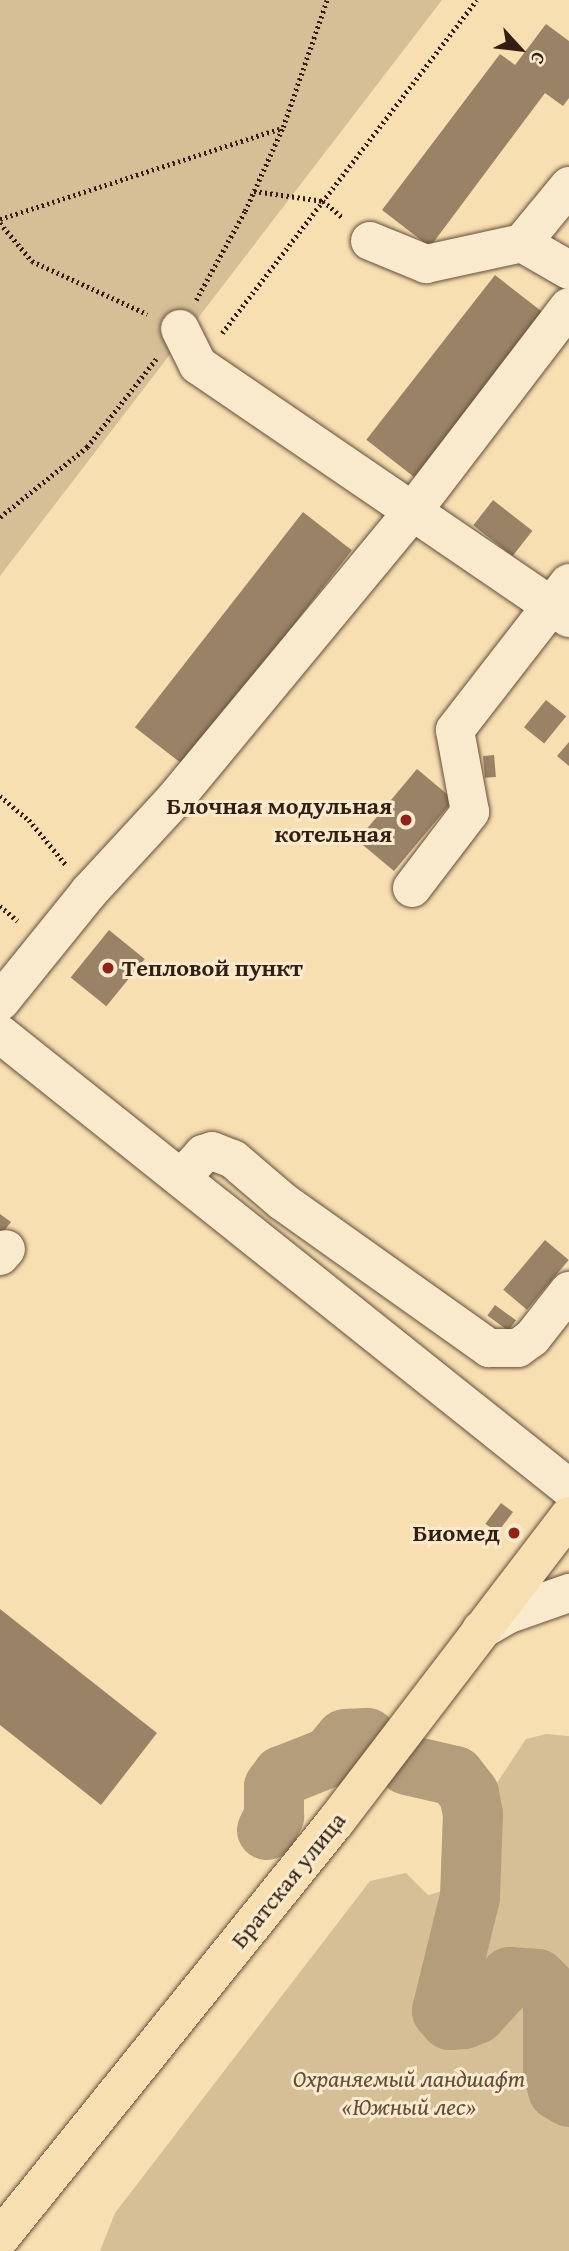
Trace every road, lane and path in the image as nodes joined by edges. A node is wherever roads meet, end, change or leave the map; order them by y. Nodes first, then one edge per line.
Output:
1 (327, 0) edge
2 (477, 0) edge
3 (283, 127) junction
4 (569, 186) edge
5 (254, 191) junction
6 (323, 201) junction
7 (0, 221) edge
8 (370, 241) joint
9 (522, 243) junction
10 (569, 270) edge
11 (569, 307) edge
12 (180, 329) junction
13 (198, 365) junction
14 (412, 512) junction
15 (0, 517) edge
16 (563, 602) edge
17 (0, 796) edge
18 (412, 888) dead end
19 (89, 892) junction
20 (0, 1002) edge
21 (0, 1034) edge
22 (181, 1178) junction
23 (569, 1292) edge
24 (462, 1329) junction
25 (426, 1373) junction
26 (569, 1488) edge
27 (569, 1517) edge
28 (569, 1593) edge
29 (481, 1630) junction
30 (3, 2227) edge

1 - 3 path
2 - 6 path
3 - 5 path
3 - 7 path
4 - 9 lane
5 - 6 path
5 - 12 path
6 - 8 path
6 - 13 path
7 - 12 path
8 - 9 lane
9 - 10 lane
11 - 14 lane
12 - 13 lane
12 - 15 path
13 - 14 lane
14 - 16 lane
14 - 19 lane
16 - 18 lane
17 - 19 path
19 - 20 lane
21 - 22 lane
22 - 24 lane
22 - 25 lane
23 - 24 lane
24 - 25 lane
25 - 26 lane
27 - 29 main road, Братская улица
28 - 29 lane
29 - 30 main road, Братская улица

